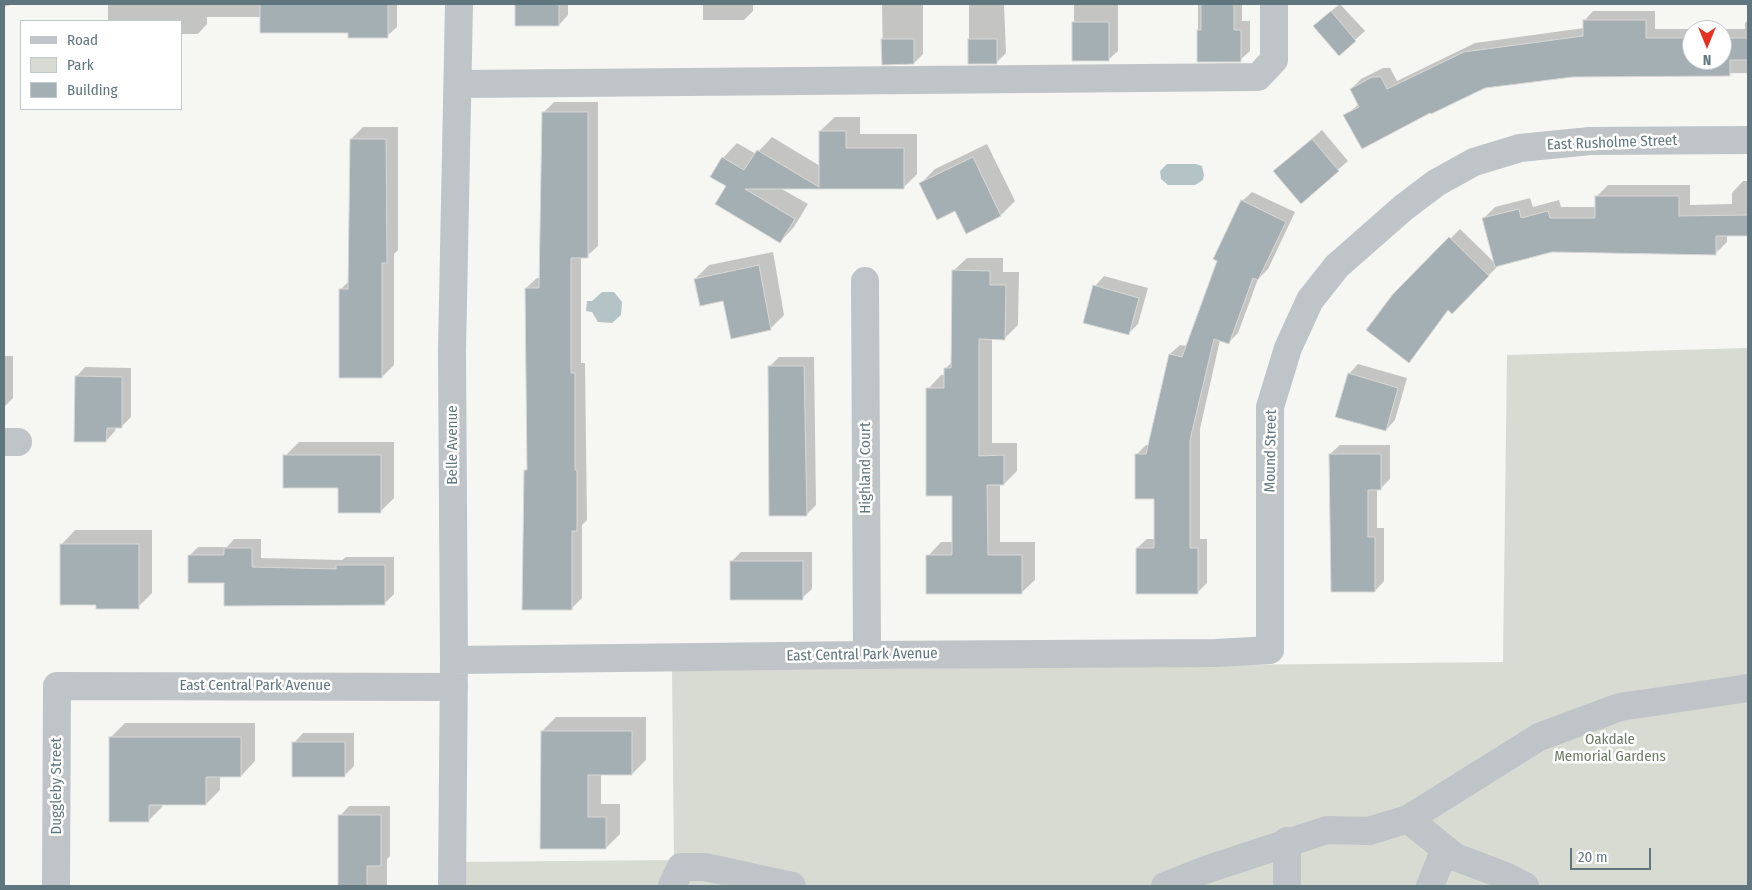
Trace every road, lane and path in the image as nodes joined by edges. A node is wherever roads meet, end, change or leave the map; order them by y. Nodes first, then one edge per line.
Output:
1 (459, 4) edge
2 (1274, 4) edge
3 (458, 84) junction
4 (1748, 140) edge
5 (1403, 208) joint
6 (865, 281) dead end
7 (1270, 650) joint
8 (867, 655) junction
9 (454, 660) junction
10 (57, 686) joint
11 (454, 687) junction
12 (1748, 688) edge
13 (1408, 819) junction
14 (1287, 841) junction
15 (1445, 849) junction
16 (56, 886) edge
17 (452, 886) edge
18 (672, 886) edge
19 (792, 886) edge
20 (1165, 886) edge
21 (1287, 886) edge
22 (1430, 886) edge
23 (1525, 886) edge

1 - 3 street, Belle Avenue
2 - 3 street
3 - 9 street, Belle Avenue
4 - 5 street, East Rusholme Street
5 - 7 street, Mound Street
6 - 8 street, Highland Court
7 - 8 street, East Central Park Avenue
8 - 9 street, East Central Park Avenue
9 - 11 street, Belle Avenue
10 - 11 street, East Central Park Avenue
10 - 16 street, Duggleby Street
11 - 17 street, Belle Avenue
12 - 13 street
13 - 14 street
13 - 15 street
14 - 20 street
14 - 21 street
15 - 22 street
15 - 23 street
18 - 19 street

